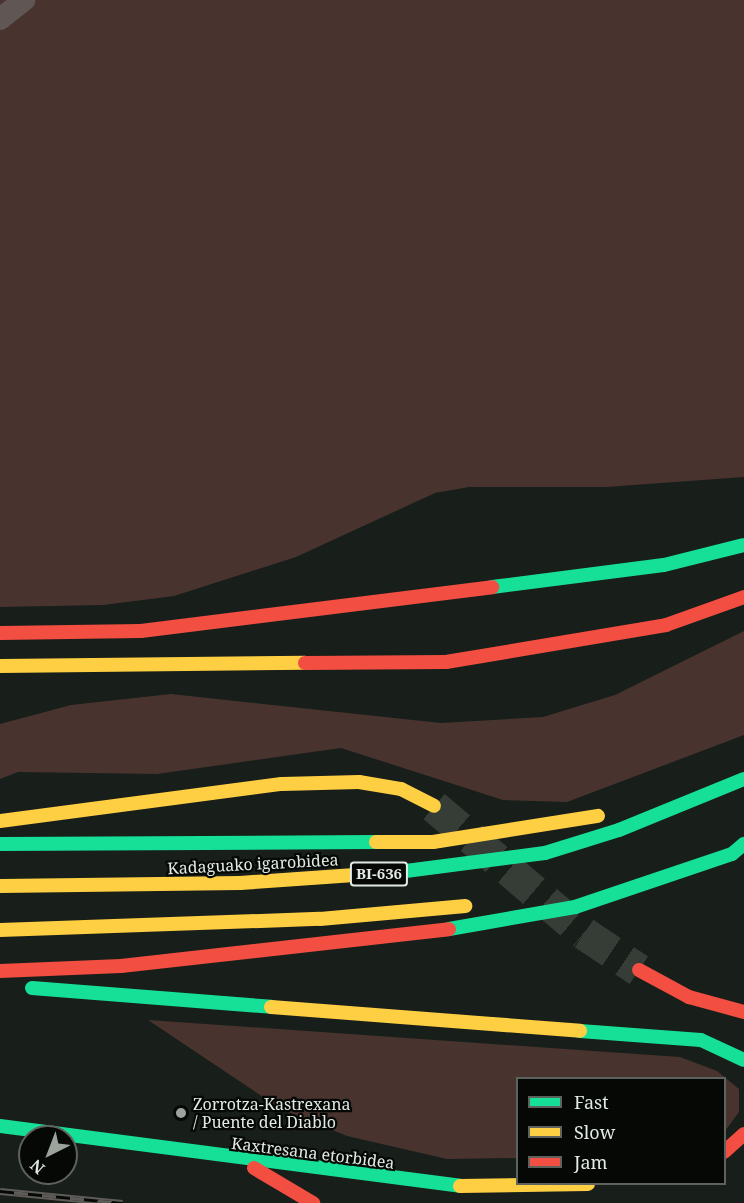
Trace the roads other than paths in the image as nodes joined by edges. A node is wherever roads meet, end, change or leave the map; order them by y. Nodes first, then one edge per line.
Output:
1 (24, 0) edge
2 (0, 19) edge
3 (744, 544) edge
4 (744, 597) edge
5 (0, 633) edge
6 (0, 666) edge
7 (744, 779) edge
8 (697, 799) junction
9 (434, 807) tunnel mouth
10 (0, 821) edge
11 (0, 844) edge
12 (744, 844) edge
13 (0, 886) edge
14 (477, 904) dead end
15 (0, 930) edge
16 (639, 970) tunnel mouth
17 (0, 971) edge
18 (19, 988) dead end
19 (744, 1012) edge
20 (744, 1060) edge
21 (0, 1126) edge
22 (744, 1134) edge
23 (726, 1150) edge
24 (744, 1156) edge
25 (726, 1160) edge
26 (243, 1162) junction
27 (570, 1185) edge
28 (496, 1189) junction
29 (313, 1203) edge
30 (460, 1203) edge

1 - 2 street
3 - 5 main road
4 - 6 main road
7 - 8 main road, Kadaguako igarobidea / BI-636
8 - 11 main road
8 - 13 main road, Kadaguako igarobidea / BI-636
9 - 10 main road
12 - 17 main road
14 - 15 main road
16 - 19 main road
18 - 20 main road
21 - 26 main road, Kaxtresana etorbidea
22 - 23 main road
24 - 25 main road
26 - 28 main road, Kaxtresana etorbidea
26 - 29 main road
27 - 28 main road, Kaxtresana etorbidea
28 - 30 main road

